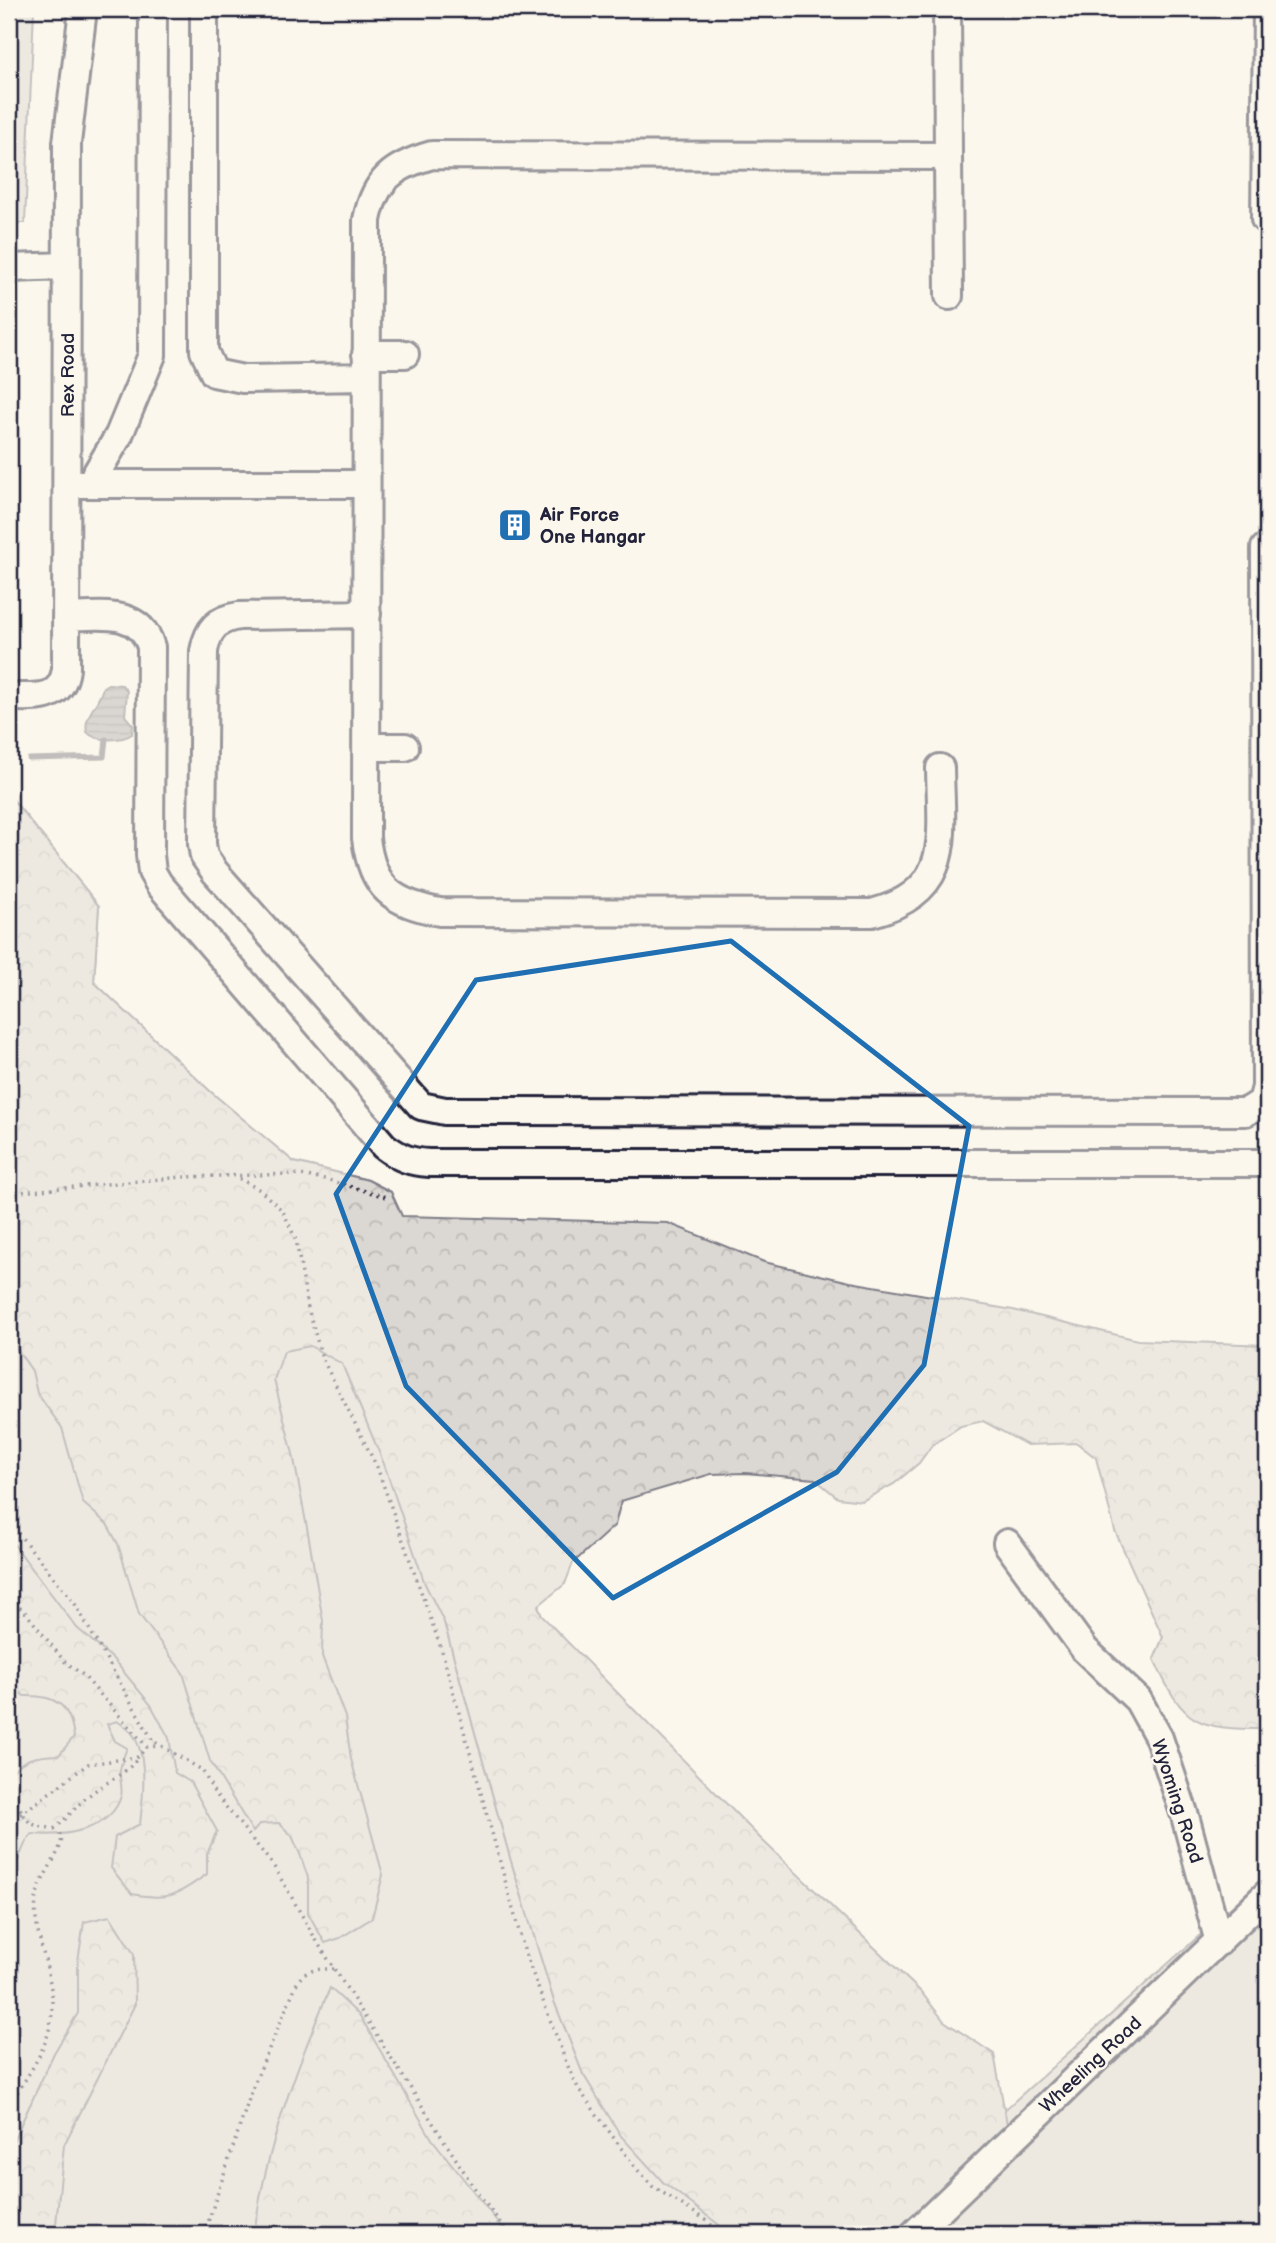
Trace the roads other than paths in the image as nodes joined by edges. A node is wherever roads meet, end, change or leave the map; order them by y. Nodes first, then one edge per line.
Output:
1 (83, 9) edge
2 (153, 9) edge
3 (204, 9) edge
4 (947, 9) edge
5 (1267, 9) edge
6 (948, 156) junction
7 (1265, 219) dead end
8 (67, 266) junction
9 (9, 268) edge
10 (949, 296) dead end
11 (405, 354) dead end
12 (366, 366) junction
13 (79, 484) junction
14 (364, 484) junction
15 (1265, 548) dead end
16 (367, 614) junction
17 (66, 617) junction
18 (10, 697) edge
19 (367, 747) junction
20 (405, 747) dead end
21 (940, 768) dead end
22 (1267, 1163) edge
23 (1007, 1543) dead end
24 (1267, 1894) edge
25 (1219, 1942) junction
26 (914, 2234) edge

1 - 8 street, Rex Road
2 - 13 street
3 - 12 street
4 - 6 street
5 - 7 street
6 - 10 street
6 - 12 street
8 - 9 street
8 - 13 street, Rex Road
11 - 12 street
12 - 14 street
13 - 14 street
13 - 17 street, Rex Road
14 - 16 street
15 - 16 street
16 - 19 street
17 - 18 street, Rex Road
17 - 22 street
19 - 20 street
19 - 21 street
23 - 25 street, Wyoming Road
24 - 25 street, Wheeling Road
25 - 26 street, Wheeling Road

